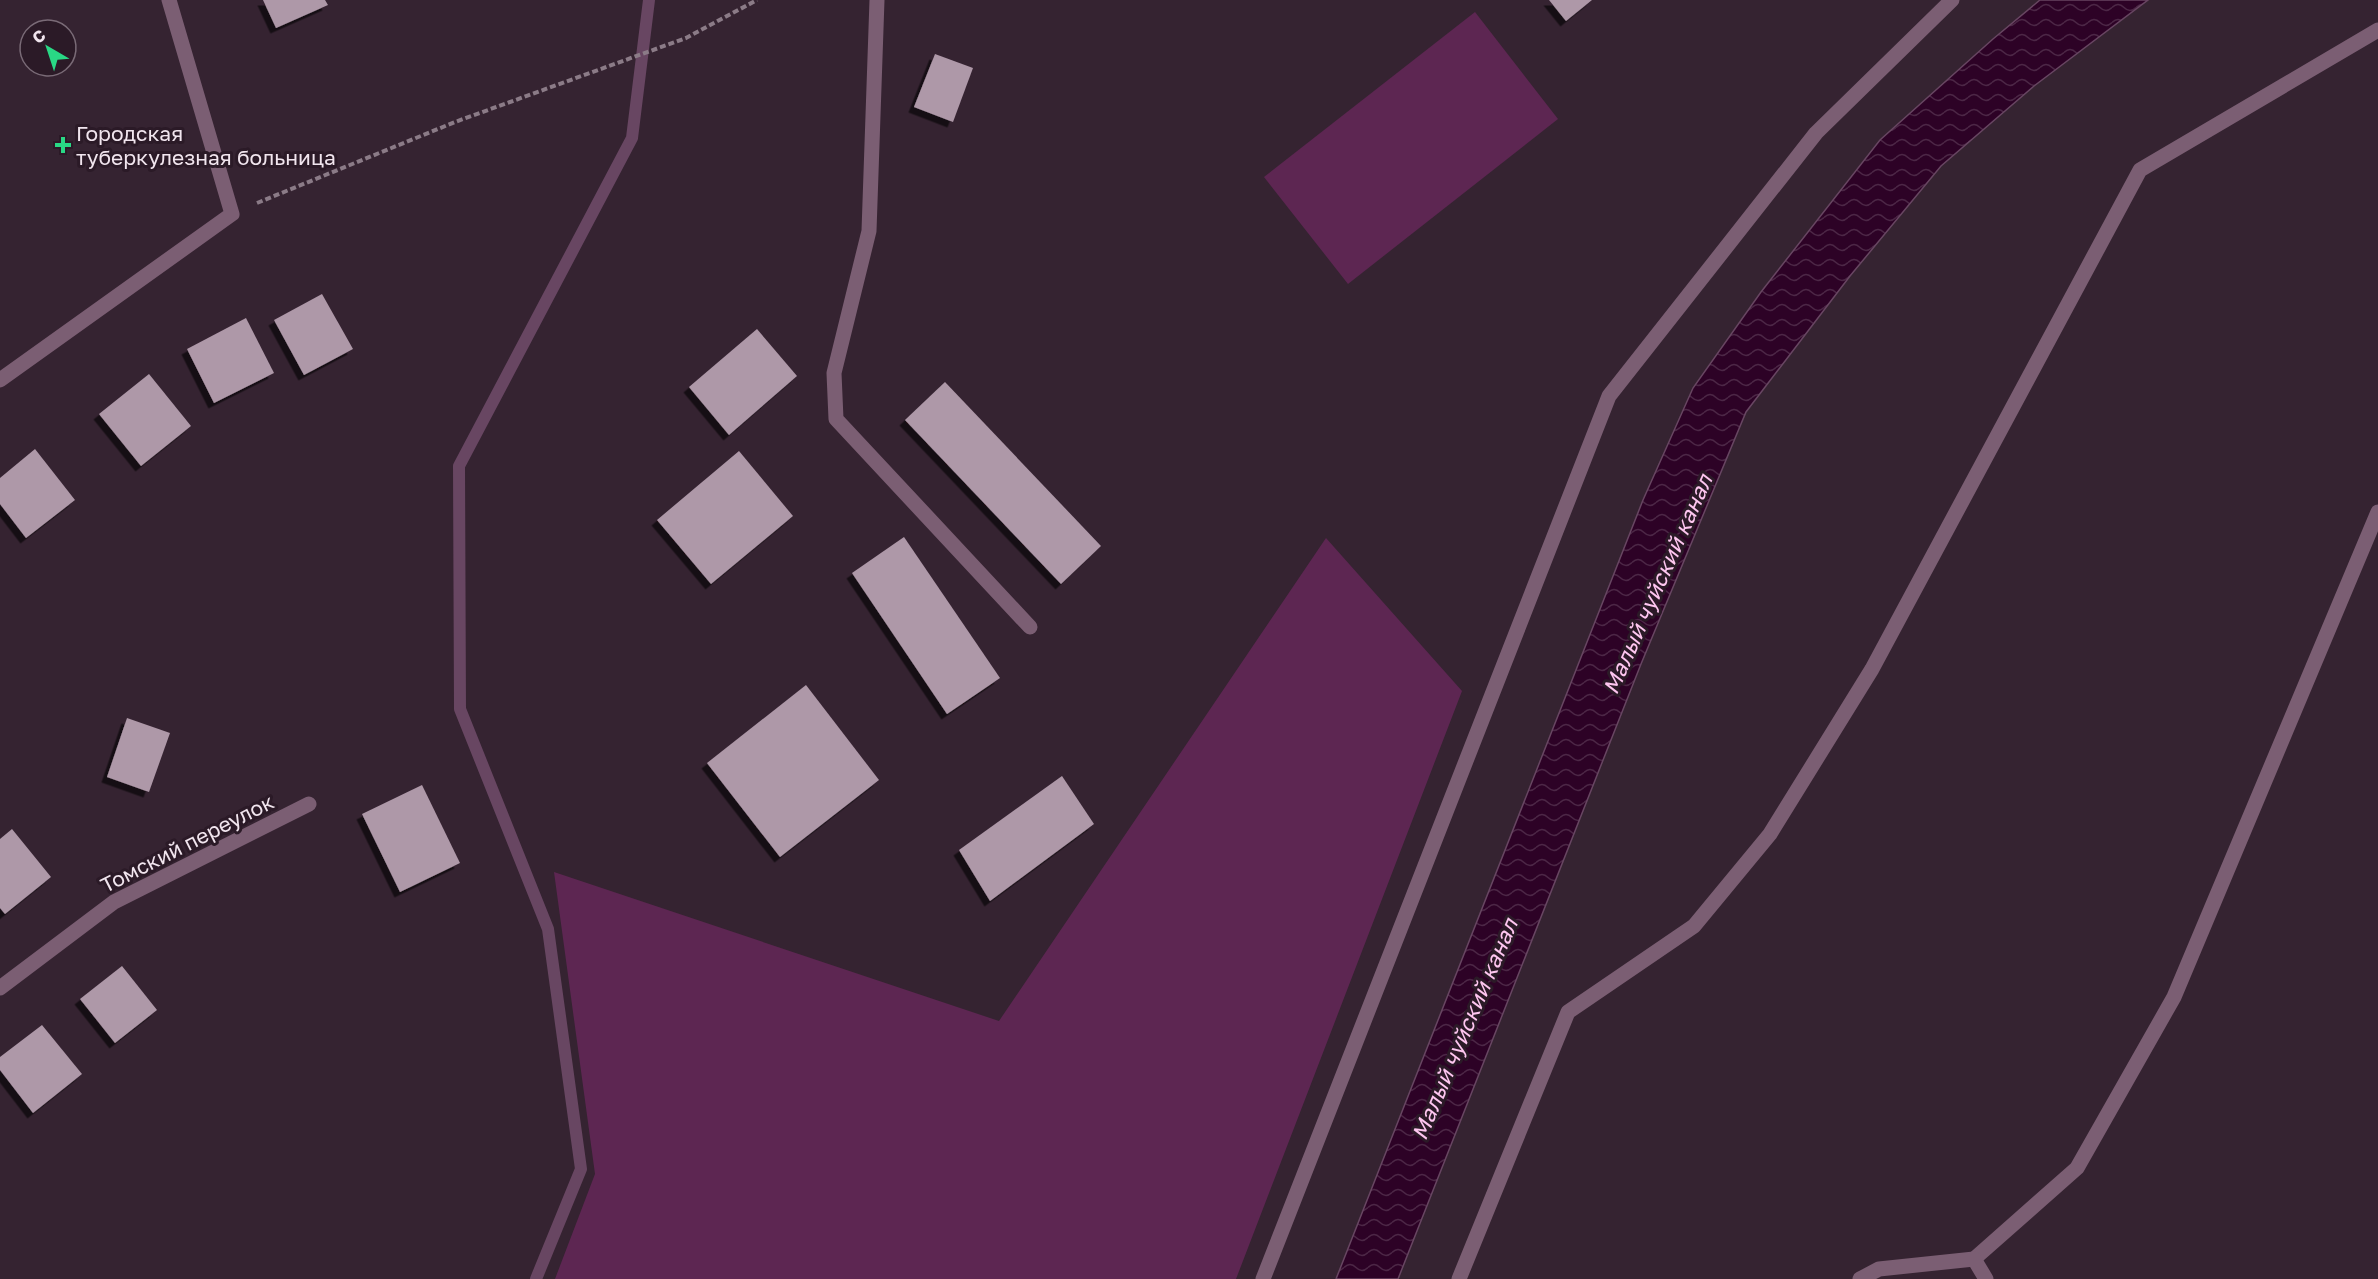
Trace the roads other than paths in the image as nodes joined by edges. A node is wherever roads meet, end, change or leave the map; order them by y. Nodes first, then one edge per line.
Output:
1 (169, 0) edge
2 (877, 0) edge
3 (1952, 0) edge
4 (2378, 30) edge
5 (0, 380) edge
6 (2378, 512) edge
7 (1030, 627) dead end
8 (309, 804) dead end
9 (0, 988) edge
10 (1974, 1259) junction
11 (1263, 1279) edge
12 (1459, 1279) edge
13 (1860, 1279) edge
14 (1986, 1279) edge

1 - 5 street
2 - 7 street
3 - 11 street
4 - 12 street
6 - 10 street
8 - 9 street, Томский переулок
10 - 13 street
10 - 14 street

